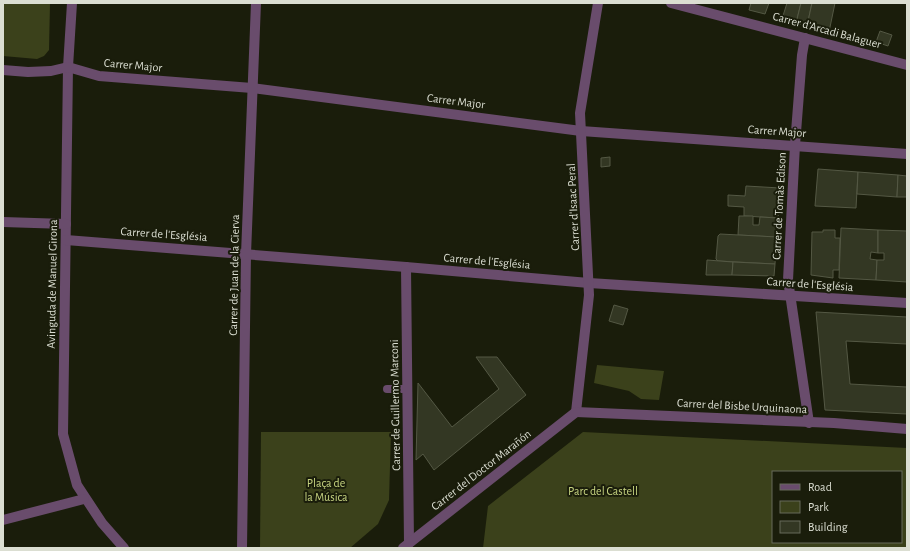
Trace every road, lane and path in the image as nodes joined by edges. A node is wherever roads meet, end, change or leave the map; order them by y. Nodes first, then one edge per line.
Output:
1 (72, 3) edge
2 (256, 3) edge
3 (598, 3) edge
4 (671, 3) edge
5 (805, 38) junction
6 (907, 65) edge
7 (68, 67) junction
8 (3, 70) edge
9 (252, 88) junction
10 (581, 131) junction
11 (795, 145) junction
12 (907, 154) edge
13 (3, 222) edge
14 (66, 224) junction
15 (66, 240) junction
16 (246, 254) junction
17 (406, 267) junction
18 (589, 283) junction
19 (790, 295) junction
20 (907, 303) edge
21 (407, 386) junction
22 (387, 389) dead end
23 (576, 412) junction
24 (809, 423) junction
25 (907, 429) edge
26 (84, 498) junction
27 (3, 520) edge
28 (406, 546) edge
29 (124, 548) edge
30 (242, 548) edge

1 - 7 street, Avinguda de Manuel Girona
2 - 9 street, Carrer de Juan de la Cierva
3 - 10 street, Carrer d'Isaac Peral
4 - 5 street, Carrer d'Arcadi Balaguer
5 - 6 street, Carrer d'Arcadi Balaguer
5 - 11 street, Carrer de Tomàs Edison
7 - 8 street, Carrer Major
7 - 9 street, Carrer Major
7 - 14 street, Avinguda de Manuel Girona
9 - 10 street, Carrer Major
9 - 16 street, Carrer de Juan de la Cierva
10 - 11 street, Carrer Major
10 - 18 street, Carrer d'Isaac Peral
11 - 12 street, Carrer Major
11 - 19 street, Carrer de Tomàs Edison
13 - 14 street
14 - 15 street, Avinguda de Manuel Girona
15 - 16 street, Carrer de l'Església
15 - 26 street, Avinguda de Manuel Girona
16 - 17 street, Carrer de l'Església
16 - 30 street, Carrer de Juan de la Cierva
17 - 18 street, Carrer de l'Església
17 - 21 street, Carrer de Guillermo Marconi
18 - 19 street, Carrer de l'Església
18 - 23 street, Carrer d'Isaac Peral
19 - 20 street, Carrer de l'Església
19 - 24 street, Carrer de Tomàs Edison
21 - 22 lane
21 - 28 street, Carrer de Guillermo Marconi
23 - 24 street, Carrer del Bisbe Urquinaona
23 - 28 street, Carrer del Doctor Marañón
24 - 25 street, Carrer del Bisbe Urquinaona
26 - 27 street
26 - 29 street, Avinguda de Manuel Girona

